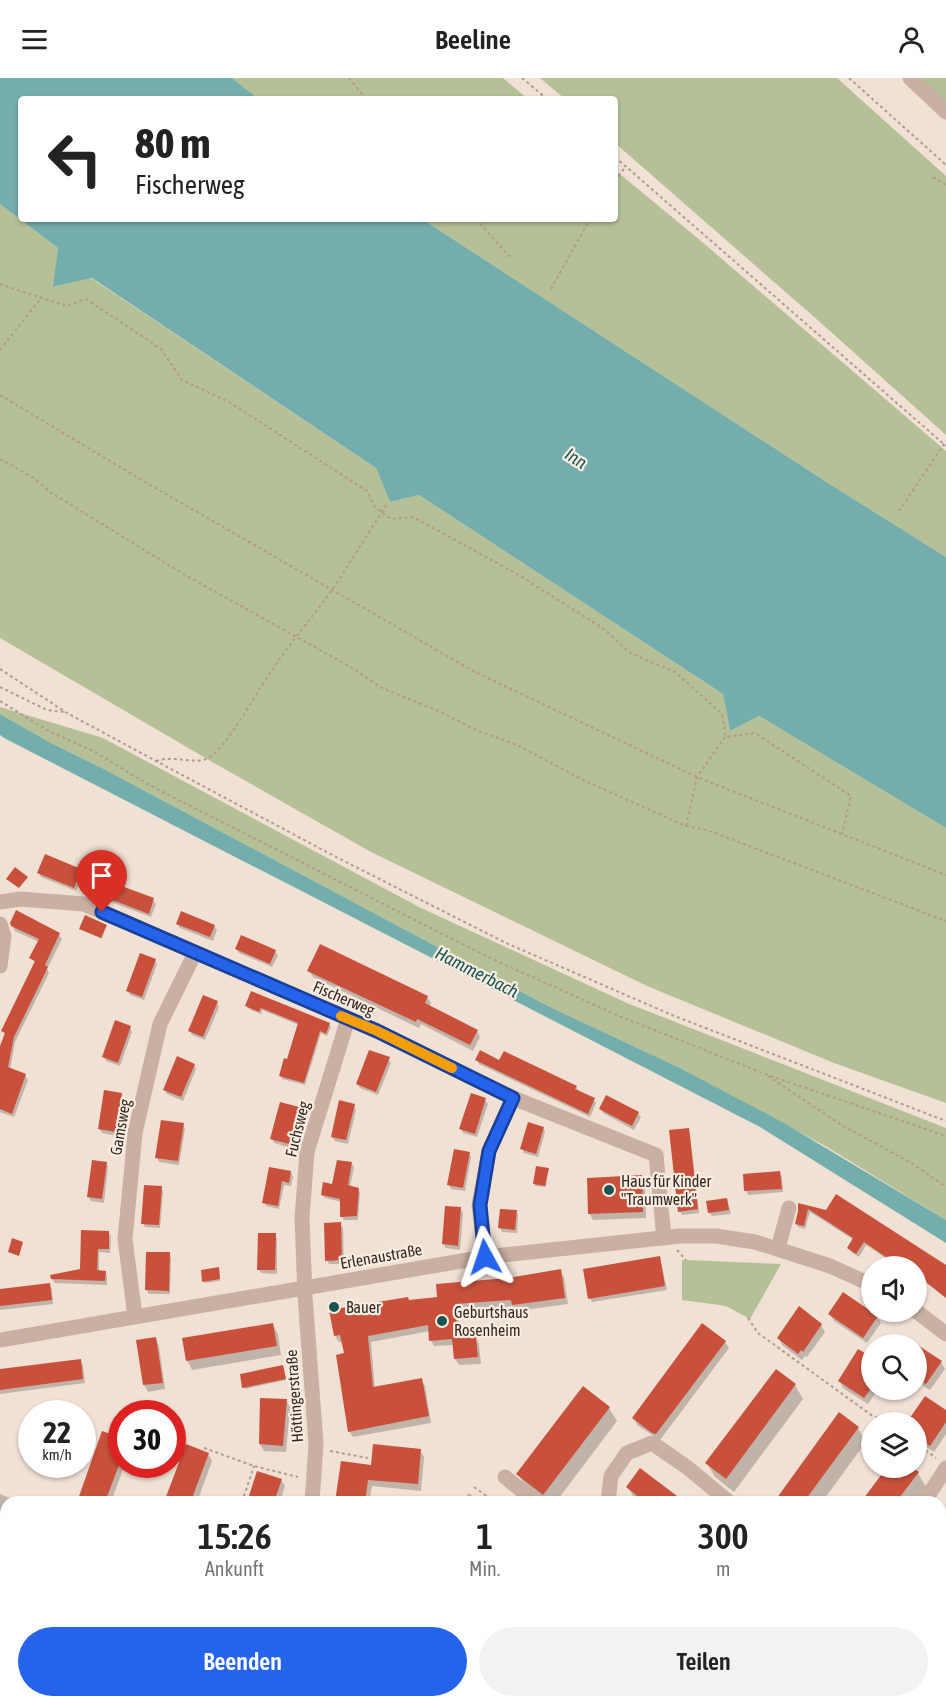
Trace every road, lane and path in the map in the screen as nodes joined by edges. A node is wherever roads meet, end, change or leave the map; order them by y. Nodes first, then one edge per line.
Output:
1 (349, 78) edge
2 (522, 78) edge
3 (849, 78) edge
4 (910, 78) edge
5 (364, 96) edge
6 (543, 96) edge
7 (946, 112) edge
8 (618, 159) edge
9 (946, 165) edge
10 (626, 166) junction
11 (618, 177) edge
12 (933, 177) dead end
13 (946, 185) edge
14 (479, 222) edge
15 (588, 222) edge
16 (511, 258) dead end
17 (0, 284) edge
18 (550, 288) dead end
19 (42, 297) junction
20 (0, 350) edge
21 (0, 395) edge
22 (945, 444) edge
23 (0, 459) edge
24 (387, 504) dead end
25 (899, 511) dead end
26 (381, 513) junction
27 (332, 590) junction
28 (296, 637) junction
29 (0, 669) edge
30 (0, 687) edge
31 (0, 701) edge
32 (67, 713) junction
33 (726, 737) junction
34 (156, 761) junction
35 (697, 777) junction
36 (686, 826) junction
37 (842, 834) junction
38 (946, 875) edge
39 (0, 902) edge
40 (946, 921) edge
41 (0, 924) edge
42 (195, 953) junction
43 (0, 966) edge
44 (348, 1019) junction
45 (765, 1074) junction
46 (513, 1098) junction
47 (946, 1121) edge
48 (946, 1136) edge
49 (946, 1187) edge
50 (789, 1208) dead end
51 (664, 1238) junction
52 (778, 1248) junction
53 (485, 1257) junction
54 (861, 1280) edge
55 (305, 1287) junction
56 (135, 1316) junction
57 (748, 1318) dead end
58 (927, 1319) edge
59 (946, 1334) edge
60 (0, 1340) edge
61 (867, 1412) edge
62 (204, 1448) dead end
63 (316, 1449) junction
64 (927, 1451) edge
65 (368, 1458) dead end
66 (942, 1463) edge
67 (254, 1466) junction
68 (505, 1477) dead end
69 (314, 1481) junction
70 (474, 1487) dead end
71 (244, 1496) edge
72 (313, 1496) edge
73 (487, 1496) edge
74 (529, 1496) edge
75 (609, 1496) edge
76 (722, 1496) edge
77 (927, 1496) edge

1 - 5 path
2 - 6 path
3 - 9 path
4 - 7 street
8 - 10 path
10 - 11 path
10 - 22 path
12 - 13 path
14 - 16 path
15 - 18 path
17 - 19 path
19 - 20 path
19 - 26 path
21 - 27 path
22 - 25 path
23 - 28 path
24 - 26 path
26 - 27 path
26 - 33 path
27 - 28 path
27 - 35 path
28 - 34 path
28 - 36 path
29 - 32 path
30 - 32 path
31 - 45 path
32 - 34 path
33 - 35 path
33 - 37 path
34 - 47 path
35 - 36 path
35 - 37 path
36 - 40 path
37 - 38 path
39 - 42 street, Fischerweg
41 - 43 street
42 - 44 street, Fischerweg
42 - 56 street, Gamsweg
44 - 46 street, Fischerweg
44 - 55 street, Fuchsweg
45 - 48 path
45 - 49 path
46 - 51 street, Fischerweg
46 - 53 street
50 - 52 street
51 - 52 street, Erlenaustraße
51 - 53 street, Erlenaustraße
52 - 54 street, Erlenaustraße
53 - 55 street, Erlenaustraße
55 - 56 street, Erlenaustraße
55 - 63 street, Höttingerstraße
56 - 60 street, Erlenaustraße
57 - 61 path
58 - 59 street
62 - 67 path
63 - 65 path
63 - 69 street, Höttingerstraße
64 - 66 path
66 - 77 street
67 - 69 path
67 - 71 path
68 - 74 street
69 - 72 street, Höttingerstraße
70 - 73 path
75 - 76 street

